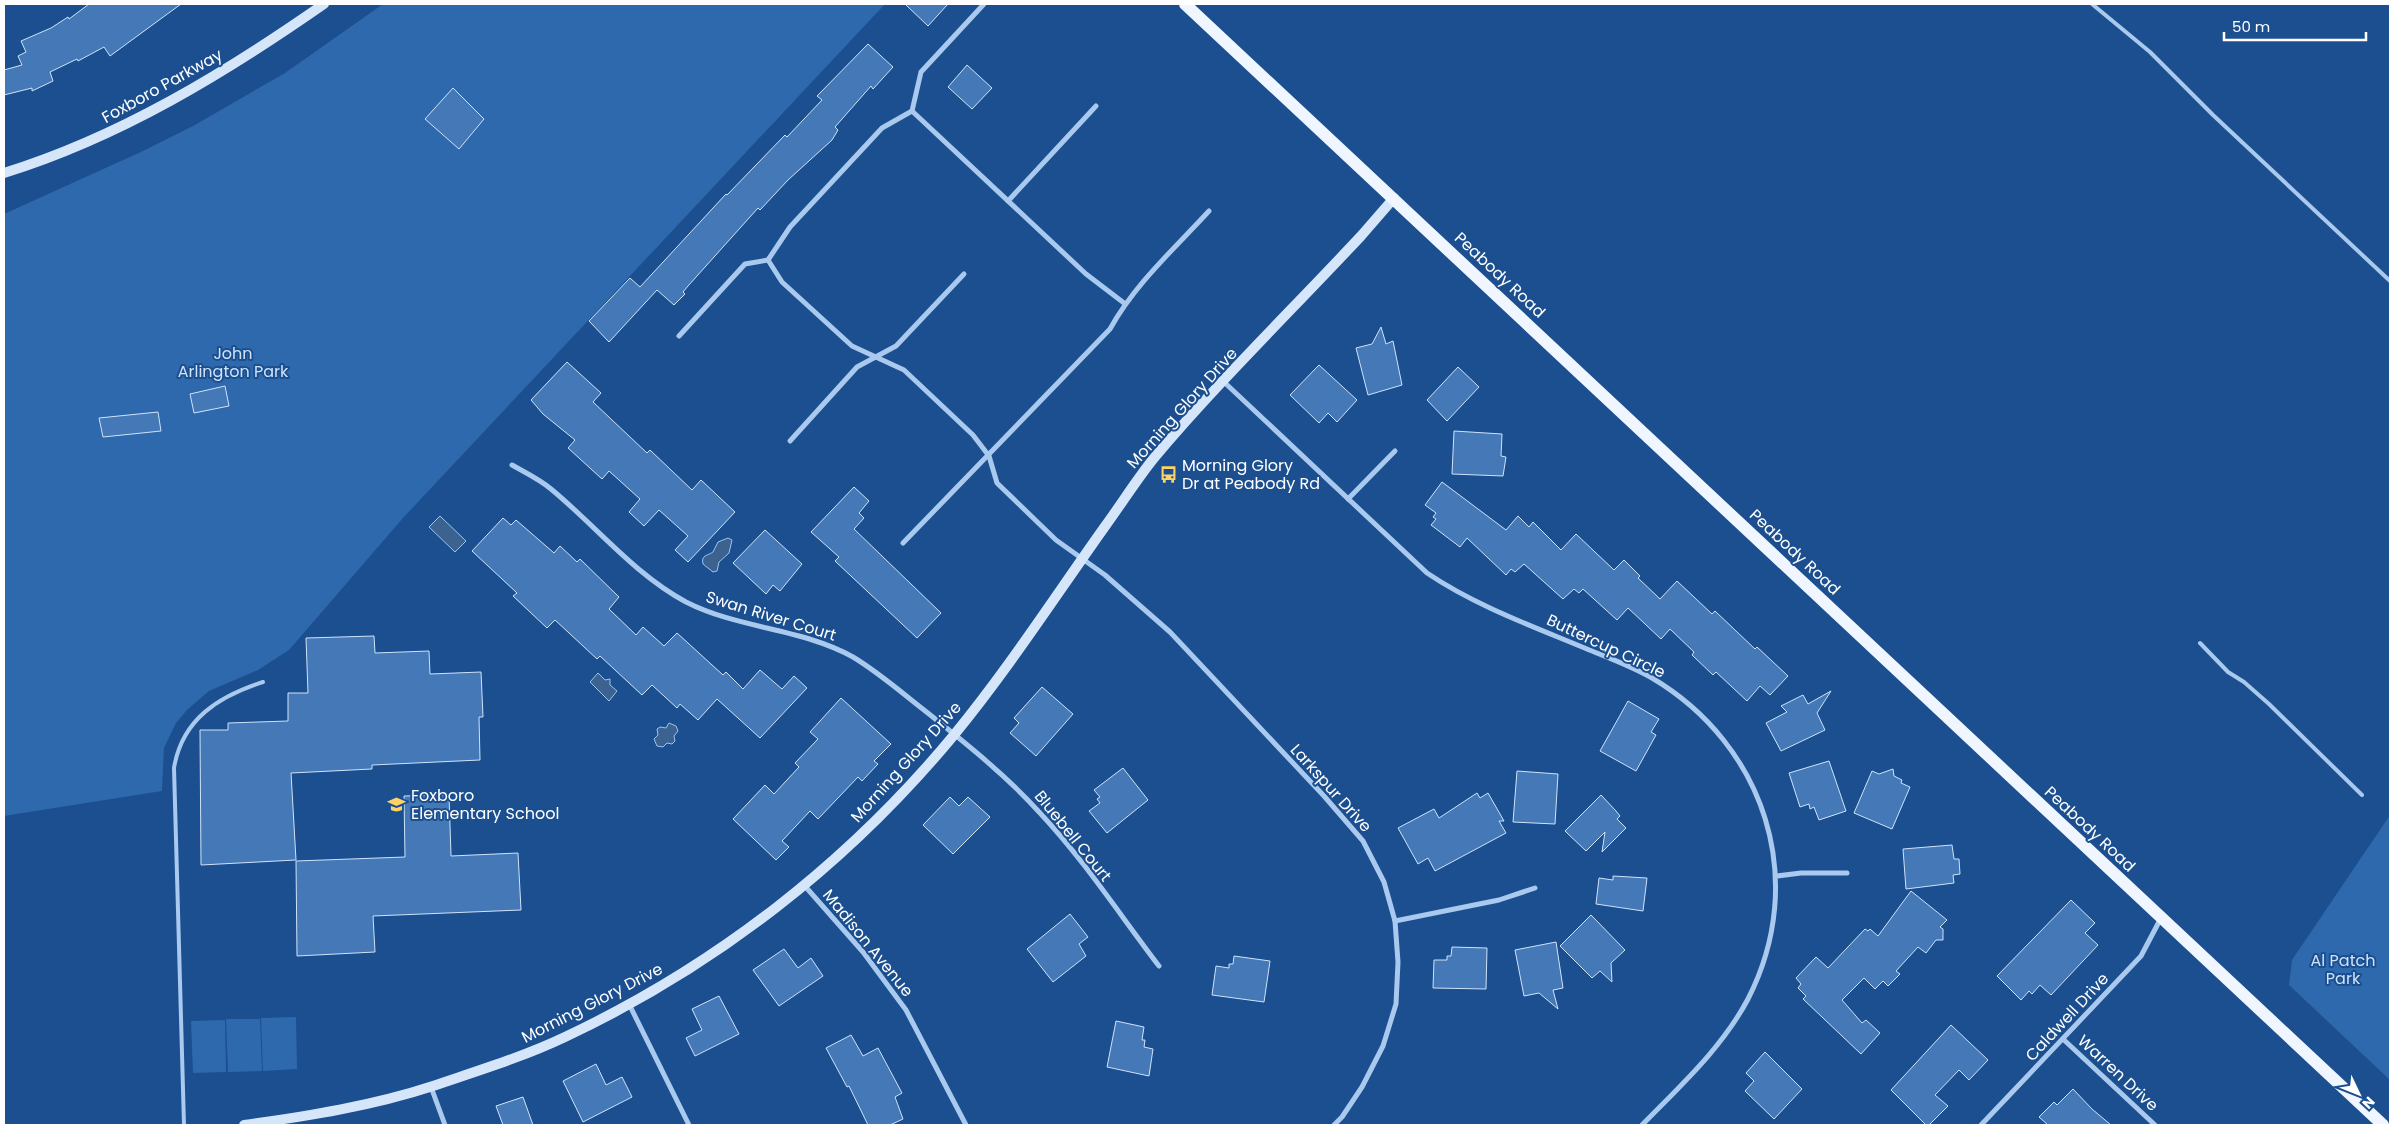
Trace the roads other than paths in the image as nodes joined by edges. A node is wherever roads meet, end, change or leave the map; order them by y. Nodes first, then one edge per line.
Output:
1 (324, 4) edge
2 (984, 4) edge
3 (1184, 4) edge
4 (2092, 4) edge
5 (1096, 106) dead end
6 (912, 110) junction
7 (4, 173) edge
8 (1394, 198) junction
9 (1008, 201) junction
10 (1209, 211) dead end
11 (768, 260) junction
12 (964, 274) dead end
13 (2390, 281) edge
14 (1124, 303) junction
15 (679, 336) dead end
16 (876, 356) junction
17 (1224, 382) junction
18 (790, 441) dead end
19 (1395, 451) dead end
20 (989, 456) junction
21 (512, 464) dead end
22 (1348, 499) junction
23 (903, 543) dead end
24 (1082, 558) junction
25 (2200, 643) dead end
26 (263, 682) dead end
27 (954, 735) junction
28 (2362, 795) dead end
29 (1848, 873) dead end
30 (1777, 876) junction
31 (804, 886) junction
32 (1535, 888) dead end
33 (2161, 918) junction
34 (1395, 921) junction
35 (1159, 966) dead end
36 (629, 1003) junction
37 (2063, 1039) junction
38 (431, 1087) junction
39 (184, 1125) edge
40 (244, 1125) edge
41 (444, 1125) edge
42 (689, 1125) edge
43 (966, 1125) edge
44 (1334, 1125) edge
45 (1642, 1125) edge
46 (1981, 1125) edge
47 (2155, 1125) edge
48 (2383, 1125) edge

1 - 7 street, Foxboro Parkway
2 - 6 street
3 - 8 main road, Peabody Road
4 - 13 lane
5 - 9 street
6 - 9 street
6 - 11 street
8 - 17 street, Morning Glory Drive
8 - 33 main road, Peabody Road
9 - 14 street
10 - 14 street
11 - 15 street
11 - 16 street, Larkspur Drive
12 - 16 street
14 - 20 street
16 - 18 street
16 - 20 street, Larkspur Drive
17 - 22 street, Buttercup Circle
17 - 24 street, Morning Glory Drive
19 - 22 street
20 - 23 street
20 - 24 street, Larkspur Drive
21 - 27 street, Swan River Court
22 - 30 street, Buttercup Circle
24 - 27 street, Morning Glory Drive
24 - 34 street, Larkspur Drive
25 - 28 lane
26 - 39 lane
27 - 31 street, Morning Glory Drive
27 - 35 street, Bluebell Court
29 - 30 street
30 - 45 street, Buttercup Circle
31 - 36 street, Morning Glory Drive
31 - 43 street, Madison Avenue
32 - 34 street
33 - 37 street, Caldwell Drive
33 - 48 main road, Peabody Road
34 - 44 street, Larkspur Drive
36 - 38 street, Morning Glory Drive
36 - 42 street
37 - 46 street, Caldwell Drive
37 - 47 street, Warren Drive
38 - 40 street, Morning Glory Drive
38 - 41 street

